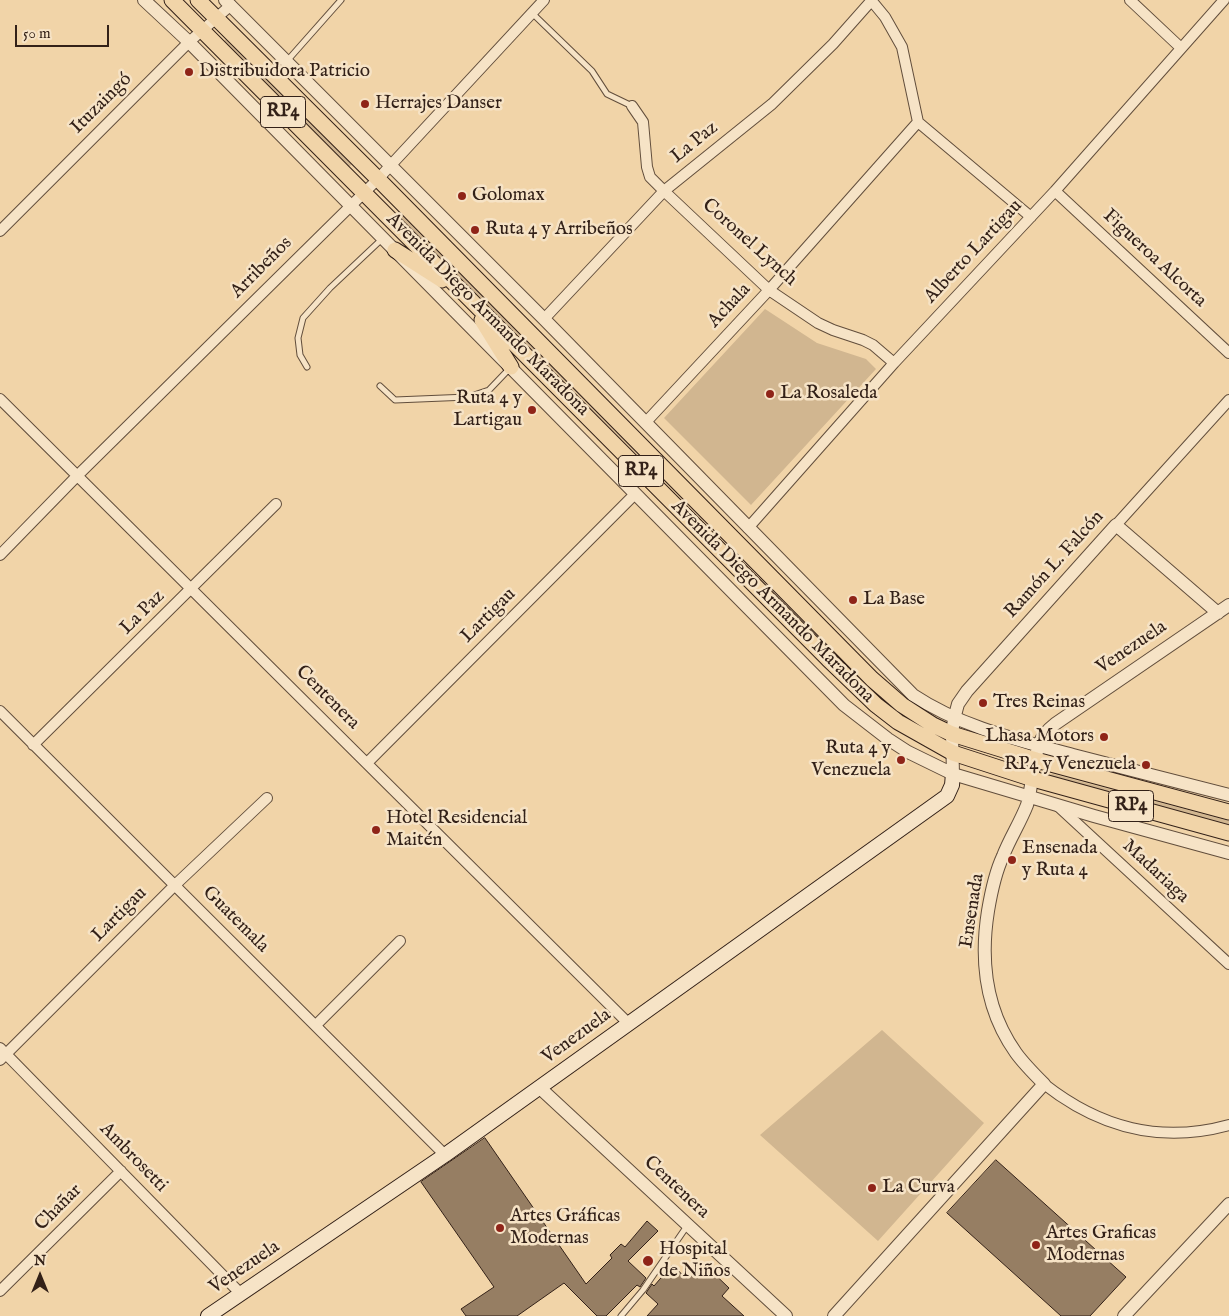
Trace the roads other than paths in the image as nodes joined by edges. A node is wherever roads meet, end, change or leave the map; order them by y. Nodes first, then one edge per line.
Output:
1 (144, 0) edge
2 (172, 0) edge
3 (198, 0) edge
4 (341, 0) edge
5 (544, 0) edge
6 (872, 0) edge
7 (1130, 0) edge
8 (1224, 0) edge
9 (228, 2) edge
10 (532, 13) junction
11 (216, 18) junction
12 (203, 31) junction
13 (189, 42) junction
14 (1181, 48) junction
15 (287, 62) junction
16 (632, 106) joint
17 (918, 122) junction
18 (390, 166) junction
19 (378, 179) junction
20 (664, 191) junction
21 (1055, 191) junction
22 (364, 192) junction
23 (350, 206) junction
24 (1031, 217) junction
25 (0, 231) edge
26 (383, 239) junction
27 (395, 250) junction
28 (769, 290) junction
29 (468, 298) junction
30 (544, 319) junction
31 (1229, 353) edge
32 (894, 363) junction
33 (307, 367) dead end
34 (511, 367) junction
35 (380, 386) dead end
36 (0, 399) edge
37 (1229, 400) edge
38 (646, 422) junction
39 (77, 476) junction
40 (635, 494) junction
41 (276, 504) dead end
42 (1116, 525) junction
43 (748, 528) junction
44 (0, 555) edge
45 (192, 589) junction
46 (1229, 605) edge
47 (1218, 613) junction
48 (0, 711) edge
49 (953, 726) junction
50 (34, 745) junction
51 (953, 753) junction
52 (1037, 753) junction
53 (367, 763) junction
54 (953, 774) junction
55 (1032, 779) junction
56 (1229, 795) edge
57 (267, 798) dead end
58 (1029, 798) junction
59 (1058, 806) junction
60 (1229, 812) edge
61 (1229, 833) edge
62 (1229, 853) edge
63 (175, 885) junction
64 (400, 941) dead end
65 (1229, 964) edge
66 (628, 1023) junction
67 (316, 1025) junction
68 (2, 1054) edge
69 (1044, 1084) junction
70 (540, 1088) junction
71 (1229, 1125) edge
72 (445, 1155) junction
73 (121, 1171) junction
74 (1229, 1204) edge
75 (688, 1225) junction
76 (0, 1291) edge
77 (240, 1293) junction
78 (208, 1316) edge
79 (621, 1316) edge
80 (786, 1316) edge
81 (834, 1316) edge
82 (1125, 1316) edge

1 - 13 street, Avenida Diego Armando Maradona
2 - 12 main road, Avenida Diego Armando Maradona / RP4
3 - 11 main road, Avenida Diego Armando Maradona / RP4
4 - 15 lane
5 - 10 street, Arribeños
6 - 17 street
6 - 20 street, La Paz
7 - 14 street
8 - 14 street, Alberto Lartigau
9 - 11 street, Ituzaingó
9 - 15 street, Avenida Diego Armando Maradona
10 - 16 lane
10 - 18 street, Arribeños
11 - 12 street, Ituzaingó
11 - 19 main road, Avenida Diego Armando Maradona / RP4
12 - 13 street, Ituzaingó
12 - 22 main road, Avenida Diego Armando Maradona / RP4
13 - 23 street, Avenida Diego Armando Maradona
13 - 25 street, Ituzaingó
14 - 21 street, Alberto Lartigau
15 - 18 street, Avenida Diego Armando Maradona
16 - 20 street, Coronel Lynch
17 - 24 street
17 - 28 street, Achala
18 - 19 street, Arribeños
18 - 30 street, Avenida Diego Armando Maradona
19 - 22 street, Arribeños
19 - 49 main road, Avenida Diego Armando Maradona / RP4
20 - 28 street, Coronel Lynch
20 - 30 street, La Paz
21 - 24 street, Alberto Lartigau
21 - 31 street, Figueroa Alcorta
22 - 23 street, Arribeños
22 - 29 main road, Avenida Diego Armando Maradona / RP4
23 - 26 street, Avenida Diego Armando Maradona
23 - 39 street, Arribeños
24 - 32 street, Alberto Lartigau
26 - 27 street, Avenida Diego Armando Maradona
26 - 33 lane
27 - 29 main road
27 - 34 street, Avenida Diego Armando Maradona
28 - 32 street, Coronel Lynch
28 - 38 street, Achala
29 - 34 main road
29 - 51 main road, Avenida Diego Armando Maradona / RP4
30 - 38 street, Avenida Diego Armando Maradona
32 - 43 street, Alberto Lartigau
34 - 35 lane
34 - 40 street, Avenida Diego Armando Maradona
36 - 39 street, Centenera
37 - 42 street, Ramón L. Falcón
38 - 43 street, Avenida Diego Armando Maradona
39 - 44 street, Arribeños
39 - 45 street, Centenera
40 - 53 street, Lartigau
40 - 54 street, Avenida Diego Armando Maradona
41 - 45 street, La Paz
42 - 47 street
42 - 49 street, Ramón L. Falcón
43 - 49 street, Avenida Diego Armando Maradona
45 - 50 street, La Paz
45 - 53 street, Centenera
46 - 47 street, Venezuela
47 - 52 street, Venezuela
48 - 50 street, Guatemala
49 - 51 street, Ramón L. Falcón
49 - 52 main road, Avenida Diego Armando Maradona / RP4
50 - 63 street, Guatemala
51 - 54 street, Ramón L. Falcón
51 - 55 main road, Avenida Diego Armando Maradona / RP4
52 - 55 street, Ensenada
52 - 56 street, Avenida Diego Armando Maradona
52 - 60 main road, Avenida Diego Armando Maradona / RP4
53 - 66 street, Centenera
54 - 58 street, Avenida Diego Armando Maradona
54 - 66 main road, Venezuela
55 - 58 street, Ensenada
55 - 61 main road, Avenida Diego Armando Maradona / RP4
57 - 63 street, Lartigau
58 - 59 street, Avenida Diego Armando Maradona
58 - 69 street, Ensenada
59 - 62 street, Avenida Diego Armando Maradona
59 - 65 street, Madariaga
63 - 67 street, Guatemala
63 - 68 street, Lartigau
64 - 67 street
66 - 70 main road, Venezuela
67 - 72 street, Guatemala
68 - 73 street, Ambrosetti
69 - 71 street, Ensenada
69 - 81 street
70 - 72 main road, Venezuela
70 - 75 street, Centenera
72 - 77 main road, Venezuela
73 - 76 street, Chañar
73 - 77 street, Ambrosetti
74 - 82 street
75 - 79 lane
75 - 80 street, Centenera
77 - 78 main road, Venezuela

